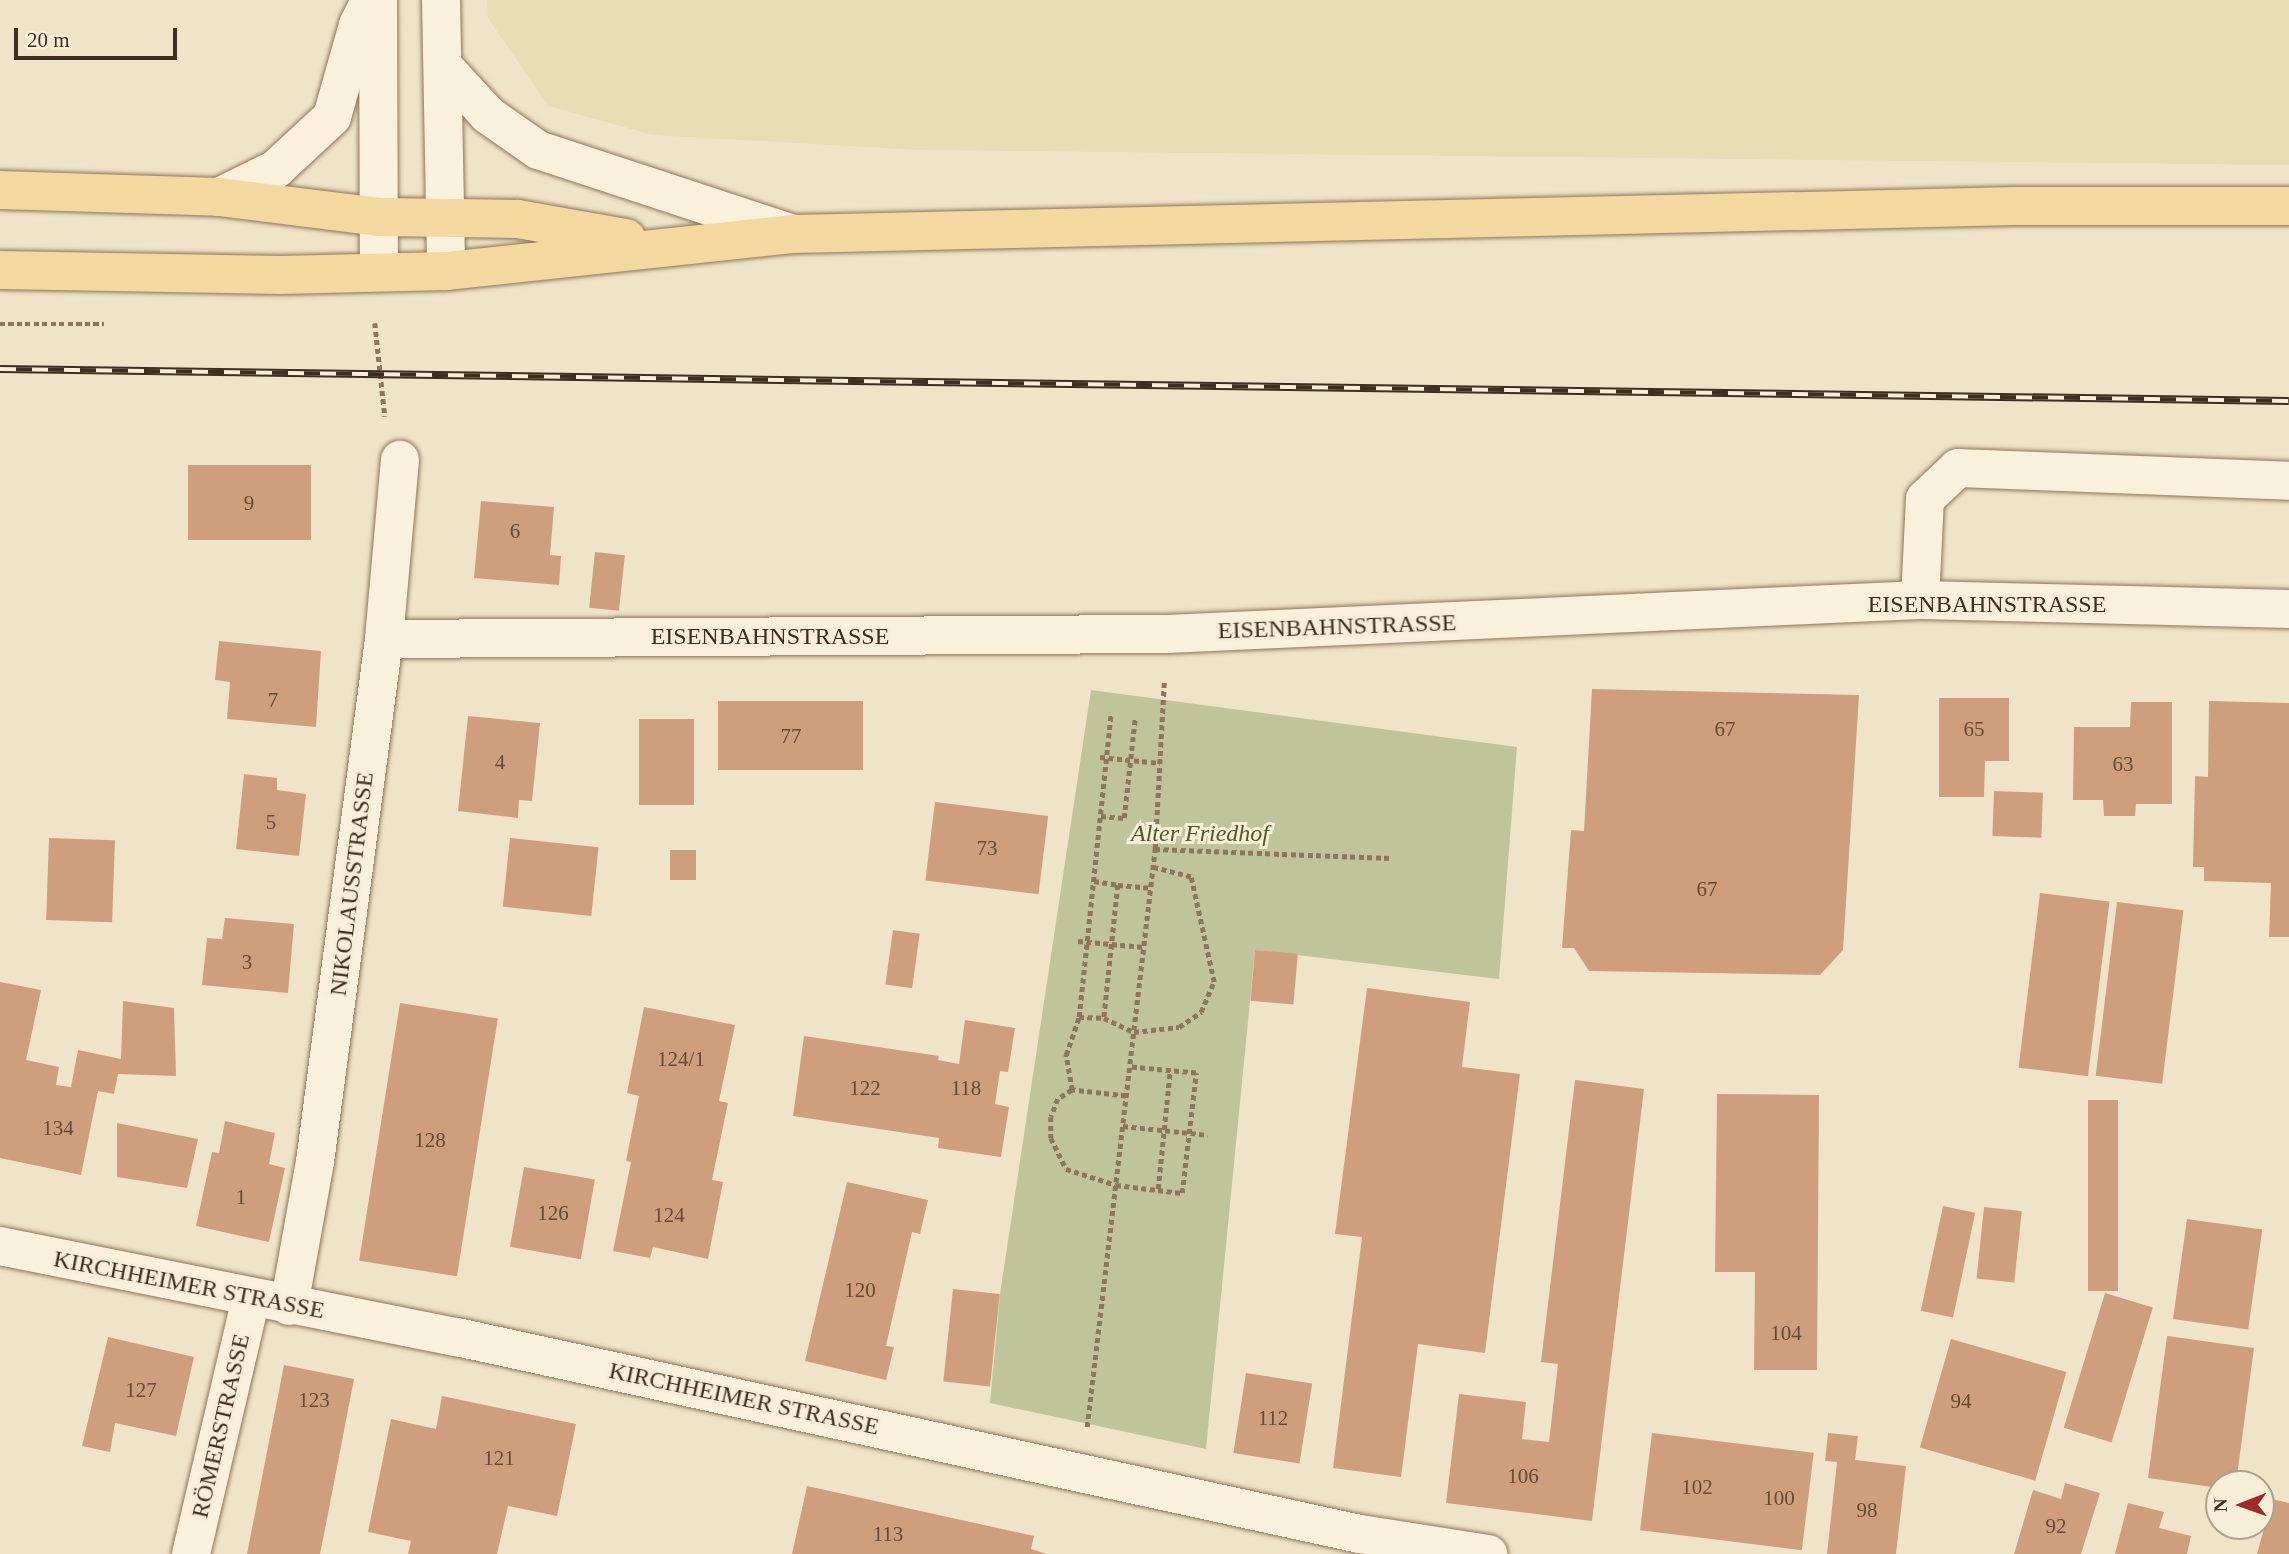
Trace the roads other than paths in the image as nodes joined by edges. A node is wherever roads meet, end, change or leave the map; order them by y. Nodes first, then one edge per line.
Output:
1 (370, 0) edge
2 (379, 0) edge
3 (441, 0) edge
4 (445, 68) junction
5 (0, 190) edge
6 (219, 197) junction
7 (2289, 206) edge
8 (379, 217) junction
9 (447, 218) junction
10 (794, 234) junction
11 (670, 246) junction
12 (0, 270) edge
13 (446, 271) junction
14 (379, 272) junction
15 (400, 460) road end
16 (2289, 481) edge
17 (1920, 600) junction
18 (2289, 609) edge
19 (384, 639) junction
20 (0, 1246) edge
21 (251, 1298) junction
22 (289, 1306) junction
23 (191, 1554) edge
24 (1488, 1554) edge

1 - 6 street
2 - 8 street
3 - 4 street
4 - 9 street
4 - 10 street
5 - 6 main road
6 - 8 main road
7 - 10 main road
8 - 9 main road
8 - 14 street
9 - 11 main road
9 - 13 street
10 - 11 main road
11 - 13 main road
12 - 14 main road
13 - 14 main road
15 - 19 street, NIKOLAUSSTRASSE
16 - 17 street
17 - 18 street, EISENBAHNSTRASSE
17 - 19 street, EISENBAHNSTRASSE
19 - 22 street, NIKOLAUSSTRASSE
20 - 21 street, KIRCHHEIMER STRASSE
21 - 22 street, KIRCHHEIMER STRASSE
21 - 23 street, RÖMERSTRASSE
22 - 24 street, KIRCHHEIMER STRASSE

